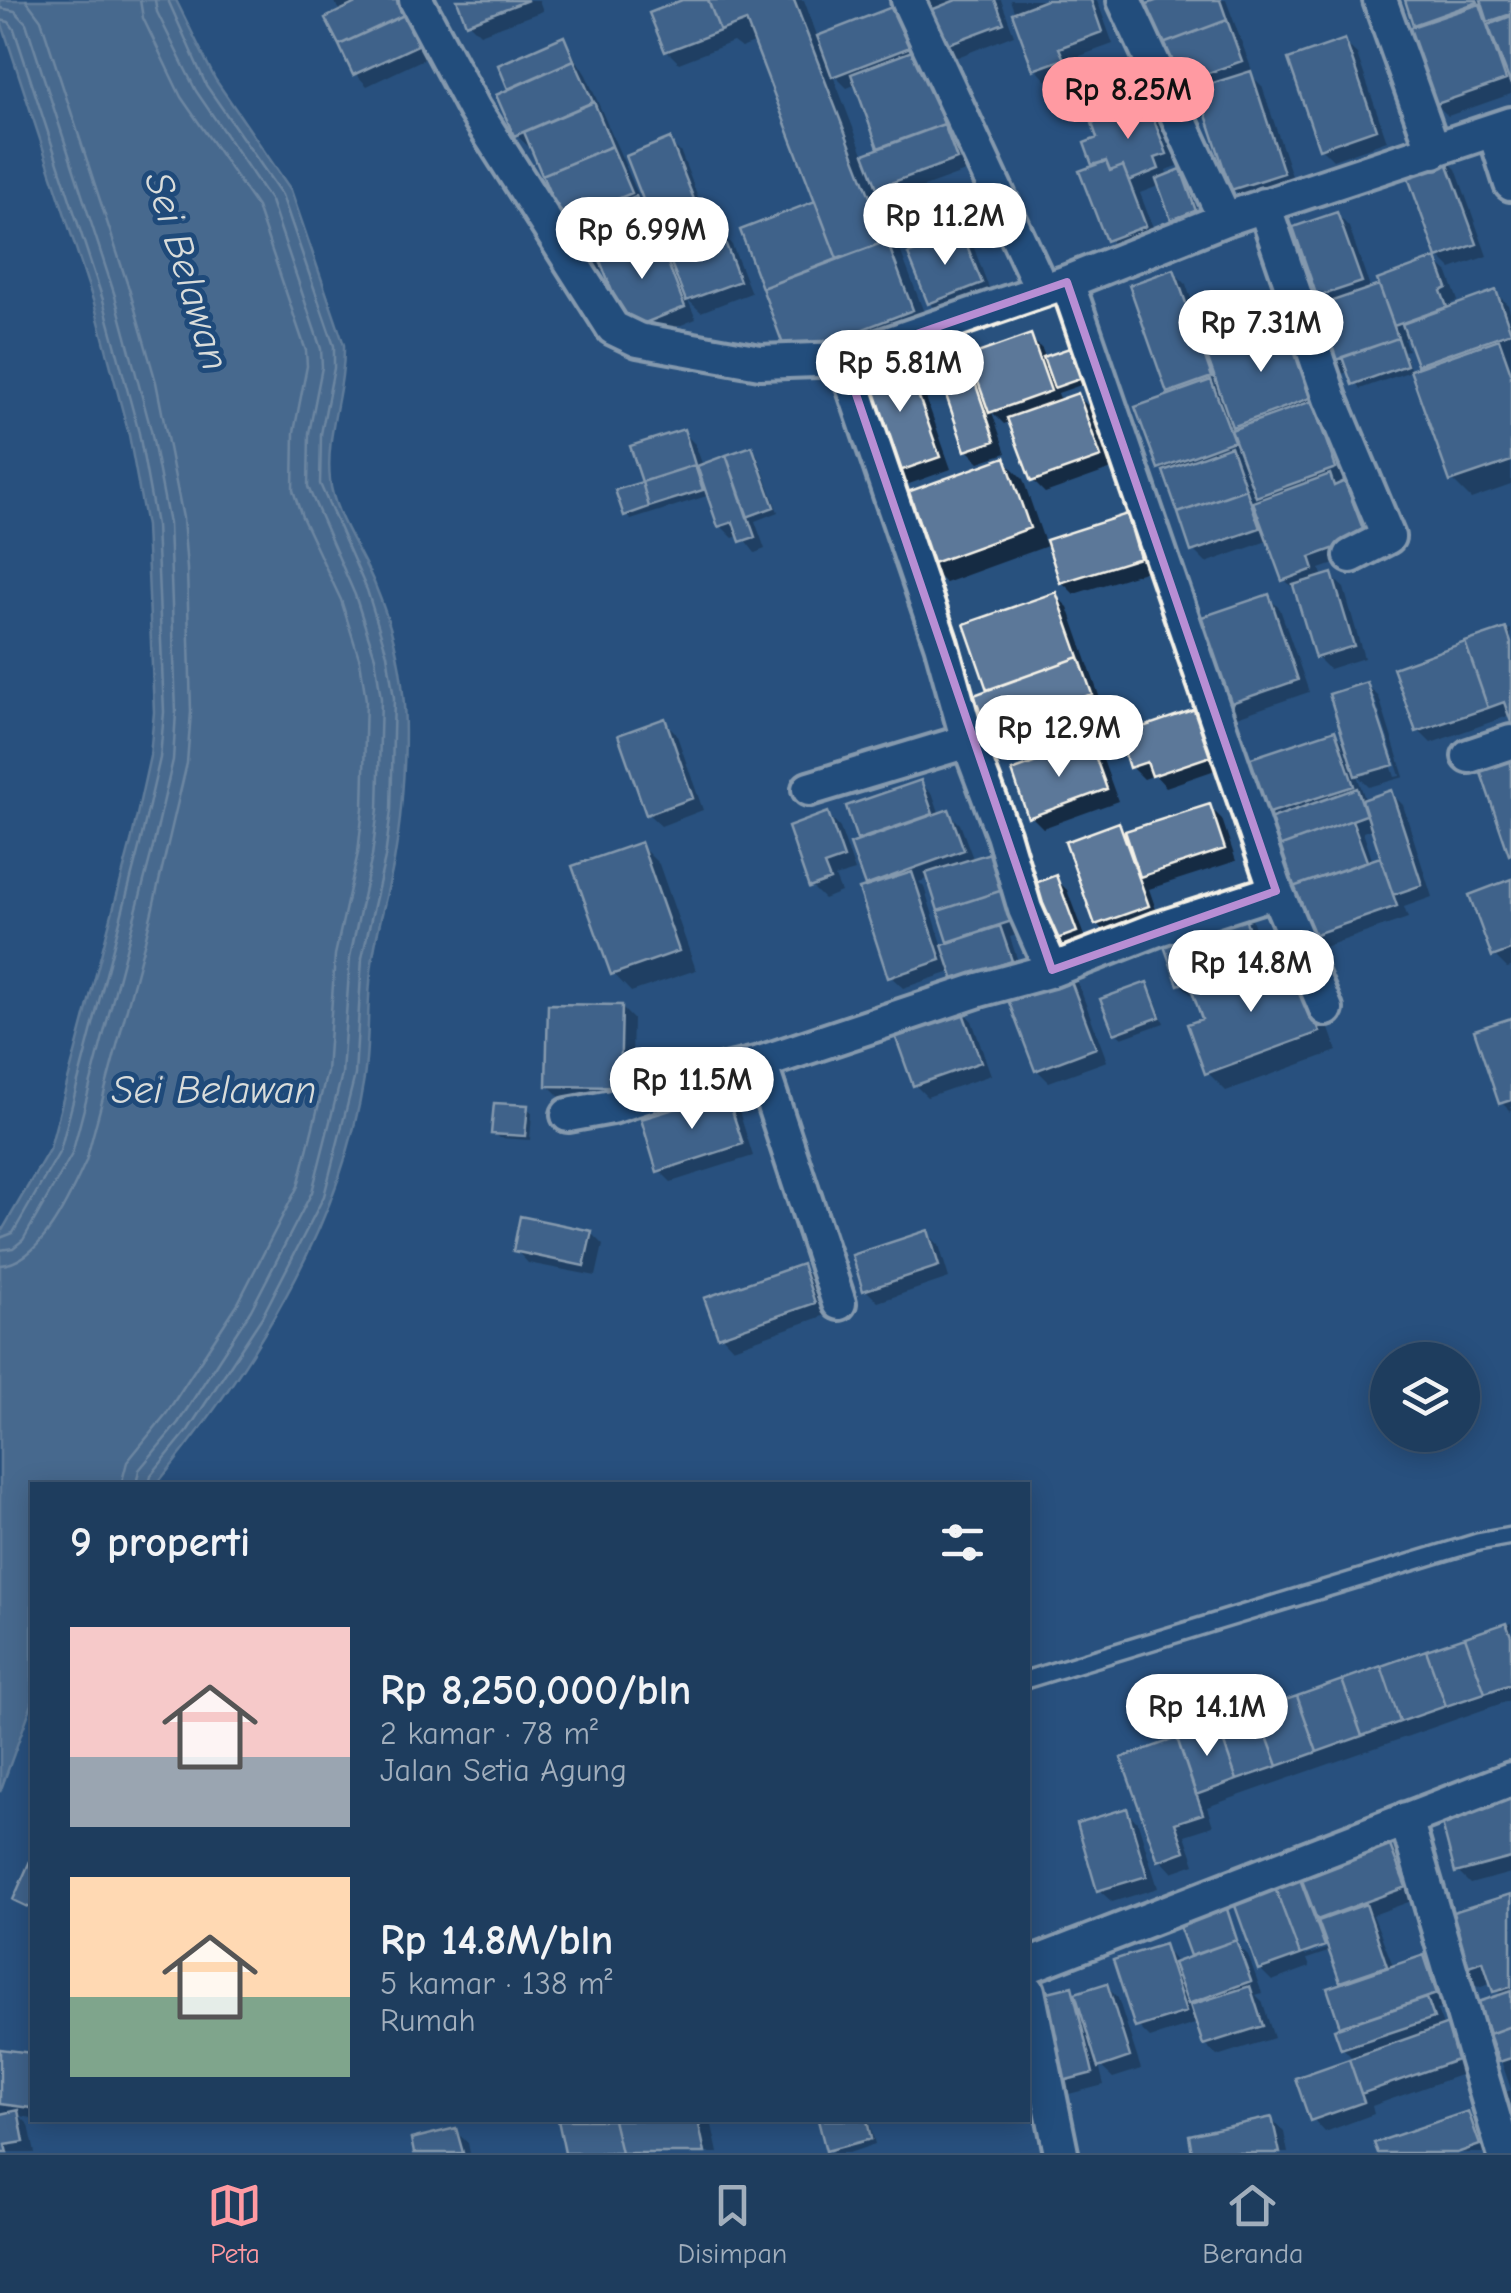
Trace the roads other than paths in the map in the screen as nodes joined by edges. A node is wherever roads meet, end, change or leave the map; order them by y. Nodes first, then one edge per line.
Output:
1 (416, 0) edge
2 (908, 0) edge
3 (1124, 0) edge
4 (1380, 0) edge
5 (1503, 127) edge
6 (1434, 150) junction
7 (1511, 184) edge
8 (1264, 205) junction
9 (1226, 218) junction
10 (1054, 286) junction
11 (844, 359) junction
12 (1351, 556) dead end
13 (968, 741) junction
14 (1511, 742) edge
15 (1469, 756) dead end
16 (808, 789) dead end
17 (1276, 891) junction
18 (1052, 970) junction
19 (1326, 1010) dead end
20 (760, 1064) junction
21 (568, 1115) dead end
22 (839, 1304) dead end
23 (1511, 1536) edge
24 (1030, 1678) edge
25 (1511, 1779) edge
26 (1406, 1819) junction
27 (1030, 1965) edge
28 (1030, 2001) edge
29 (1061, 2153) edge
30 (1504, 2153) edge

1 - 11 street
2 - 10 street
3 - 9 street
4 - 6 street
5 - 6 street
5 - 7 street
6 - 8 street
8 - 9 street
8 - 12 street
9 - 10 street
10 - 11 street
10 - 17 street
11 - 13 street
13 - 16 street
13 - 18 street
14 - 15 street
17 - 18 street
17 - 19 street
18 - 20 street
20 - 21 street
20 - 22 street
23 - 24 lane
25 - 26 street
26 - 27 street
26 - 30 street
28 - 29 street

